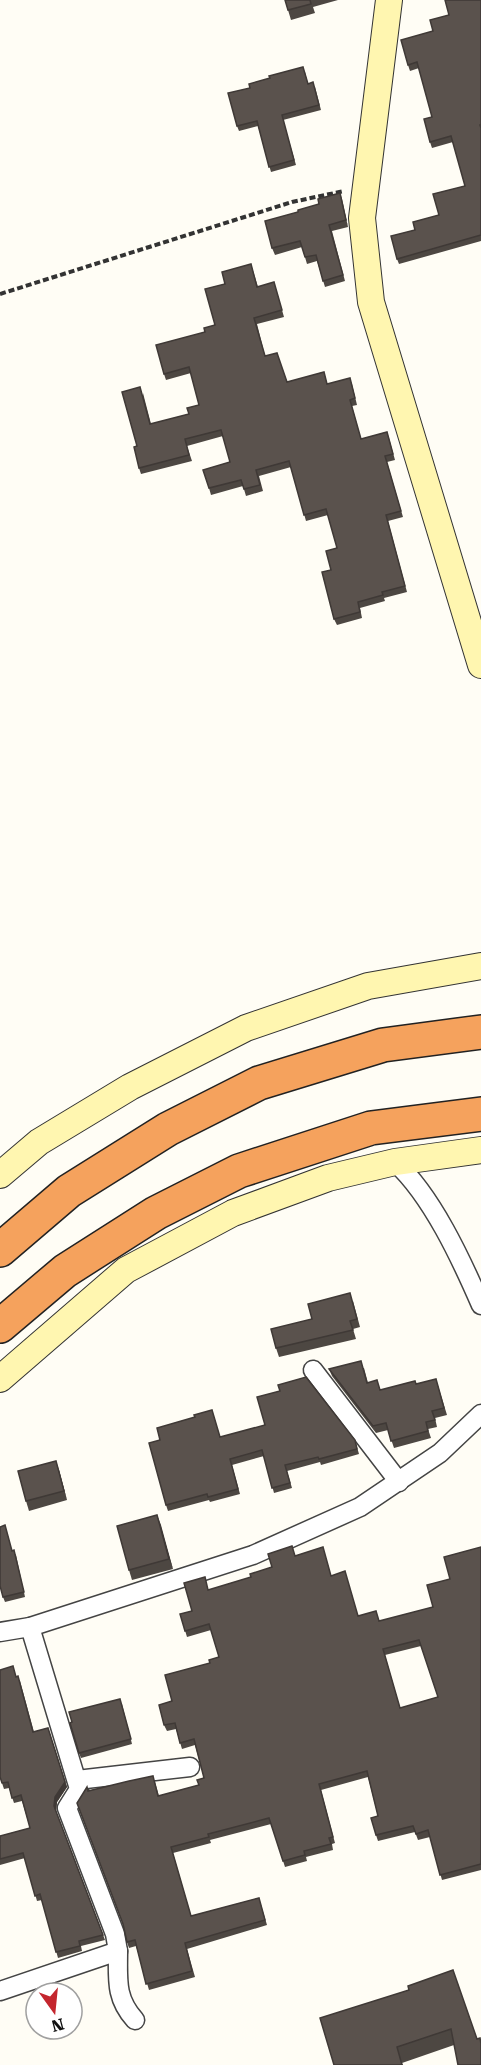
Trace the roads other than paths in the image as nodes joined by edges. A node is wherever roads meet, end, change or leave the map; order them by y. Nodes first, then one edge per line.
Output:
1 (390, 0) edge
2 (481, 665) edge
3 (481, 966) edge
4 (481, 1032) edge
5 (481, 1113) edge
6 (481, 1150) edge
7 (395, 1162) junction
8 (0, 1175) edge
9 (0, 1250) edge
10 (481, 1305) edge
11 (0, 1326) edge
12 (313, 1370) dead end
13 (0, 1378) edge
14 (481, 1414) edge
15 (399, 1482) junction
16 (30, 1627) junction
17 (0, 1632) edge
18 (190, 1767) dead end
19 (76, 1780) junction
20 (118, 1952) junction
21 (0, 1991) edge
22 (135, 2020) dead end

1 - 2 street
3 - 8 street
4 - 9 highway
5 - 11 highway
6 - 7 street
7 - 10 street
7 - 13 street
12 - 15 street
14 - 15 street
15 - 16 street
16 - 17 street
16 - 19 street
18 - 19 street
19 - 20 street
20 - 21 street
20 - 22 street

